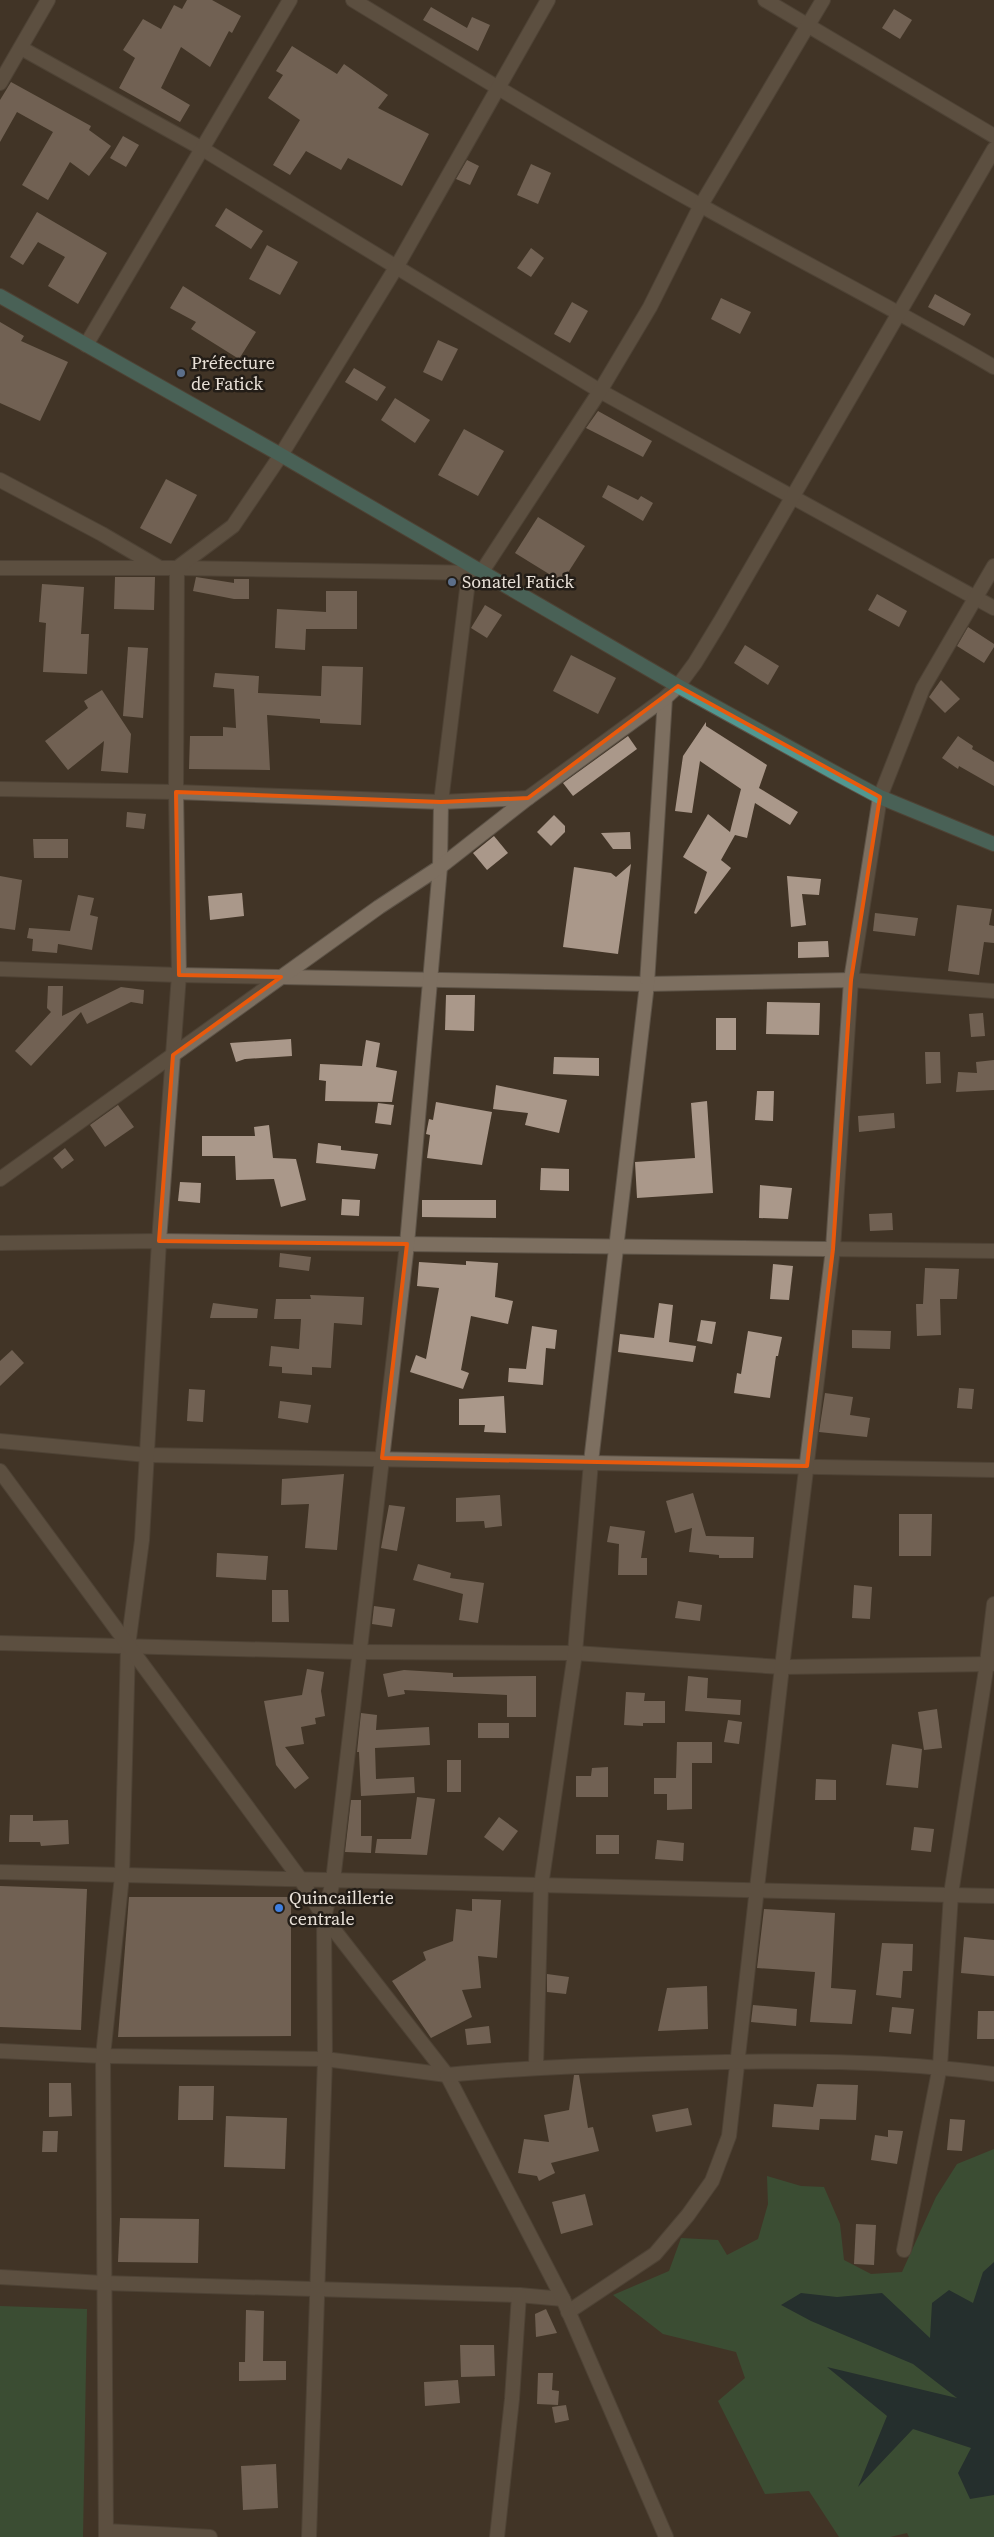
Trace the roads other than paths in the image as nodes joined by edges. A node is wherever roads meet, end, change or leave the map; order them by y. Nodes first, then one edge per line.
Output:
1 (48, 0) edge
2 (290, 0) edge
3 (353, 0) edge
4 (548, 0) edge
5 (765, 0) edge
6 (823, 0) edge
7 (808, 24) junction
8 (21, 48) junction
9 (0, 83) edge
10 (497, 88) junction
11 (994, 136) edge
12 (201, 148) junction
13 (994, 148) edge
14 (701, 205) junction
15 (396, 266) junction
16 (0, 297) edge
17 (900, 312) junction
18 (86, 345) junction
19 (994, 367) edge
20 (600, 391) junction
21 (281, 455) junction
22 (0, 480) edge
23 (793, 497) junction
24 (994, 566) edge
25 (0, 568) edge
26 (177, 568) junction
27 (161, 569) junction
28 (475, 573) junction
29 (976, 596) junction
30 (994, 608) edge
31 (678, 686) junction
32 (665, 698) junction
33 (0, 789) edge
34 (176, 792) junction
35 (880, 797) junction
36 (528, 798) junction
37 (441, 802) junction
38 (994, 844) edge
39 (440, 867) junction
40 (0, 968) edge
41 (179, 975) junction
42 (281, 977) junction
43 (430, 980) junction
44 (851, 980) junction
45 (647, 984) junction
46 (994, 991) edge
47 (173, 1055) junction
48 (0, 1179) edge
49 (159, 1241) junction
50 (0, 1243) edge
51 (407, 1244) junction
52 (617, 1246) junction
53 (833, 1249) junction
54 (994, 1251) edge
55 (0, 1441) edge
56 (147, 1455) junction
57 (382, 1458) junction
58 (591, 1462) junction
59 (807, 1466) junction
60 (994, 1470) edge
61 (0, 1471) edge
62 (994, 1604) edge
63 (0, 1643) edge
64 (128, 1646) junction
65 (359, 1652) junction
66 (574, 1653) junction
67 (991, 1664) edge
68 (782, 1667) junction
69 (0, 1872) edge
70 (122, 1876) junction
71 (301, 1880) junction
72 (333, 1881) junction
73 (541, 1886) junction
74 (757, 1891) junction
75 (951, 1894) junction
76 (994, 1896) edge
77 (324, 1917) junction
78 (0, 2051) edge
79 (103, 2056) junction
80 (325, 2059) junction
81 (738, 2061) junction
82 (536, 2066) junction
83 (940, 2066) junction
84 (994, 2074) edge
85 (448, 2075) junction
86 (904, 2250) dead end
87 (0, 2277) edge
88 (103, 2283) junction
89 (315, 2289) junction
90 (519, 2295) junction
91 (563, 2299) junction
92 (568, 2312) junction
93 (106, 2534) edge
94 (210, 2537) edge
95 (308, 2537) edge
96 (497, 2537) edge
97 (666, 2537) edge

1 - 8 street
2 - 12 street
3 - 10 street
4 - 10 street
5 - 7 street
6 - 7 street
7 - 11 street
7 - 14 street
8 - 9 street
8 - 12 street
10 - 14 street
10 - 15 street
12 - 15 street
12 - 18 street
13 - 17 street
14 - 17 street
14 - 20 street
15 - 20 street
15 - 21 street
16 - 18 main road
17 - 19 street
17 - 23 street
18 - 21 main road
20 - 23 street
20 - 28 street
21 - 26 street
21 - 28 main road
22 - 27 street
23 - 29 street
23 - 31 street
24 - 29 street
25 - 27 street
26 - 27 street
26 - 28 street
26 - 34 street
28 - 31 main road
28 - 37 street
29 - 30 street
29 - 35 street
31 - 32 street
31 - 35 main road
32 - 36 street
32 - 45 street
33 - 34 street
34 - 37 street
34 - 41 street
35 - 38 main road
35 - 44 street
36 - 37 street
36 - 39 street
37 - 39 street
39 - 42 street
39 - 43 street
40 - 41 street
41 - 42 street
41 - 47 street
42 - 43 street
42 - 47 street
43 - 45 street
43 - 51 street
44 - 45 street
44 - 46 street
44 - 53 street
45 - 52 street
47 - 48 street
47 - 49 street
49 - 50 street
49 - 51 street
49 - 56 street
51 - 52 street
51 - 57 street
52 - 53 street
52 - 58 street
53 - 54 street
53 - 59 street
55 - 56 street
56 - 57 street
56 - 64 street
57 - 58 street
57 - 65 street
58 - 59 street
58 - 66 street
59 - 60 street
59 - 68 street
61 - 64 street
62 - 67 street
63 - 64 street
64 - 65 street
64 - 70 street
64 - 71 street
65 - 66 street
65 - 72 street
66 - 68 street
66 - 73 street
67 - 68 street
67 - 75 street
68 - 74 street
69 - 70 street
70 - 71 street
70 - 79 street
71 - 72 street
71 - 77 street
72 - 73 street
72 - 77 street
73 - 74 street
73 - 82 street
74 - 75 street
74 - 81 street
75 - 76 street
75 - 83 street
77 - 80 street
77 - 85 street
78 - 79 street
79 - 80 street
79 - 88 street
80 - 85 street
80 - 89 street
81 - 82 street
81 - 83 street
81 - 92 street
82 - 85 street
83 - 84 street
83 - 86 street
85 - 91 street
87 - 88 street
88 - 89 street
88 - 93 street
89 - 90 street
89 - 95 street
90 - 91 street
90 - 96 street
91 - 92 street
92 - 97 street
93 - 94 street

